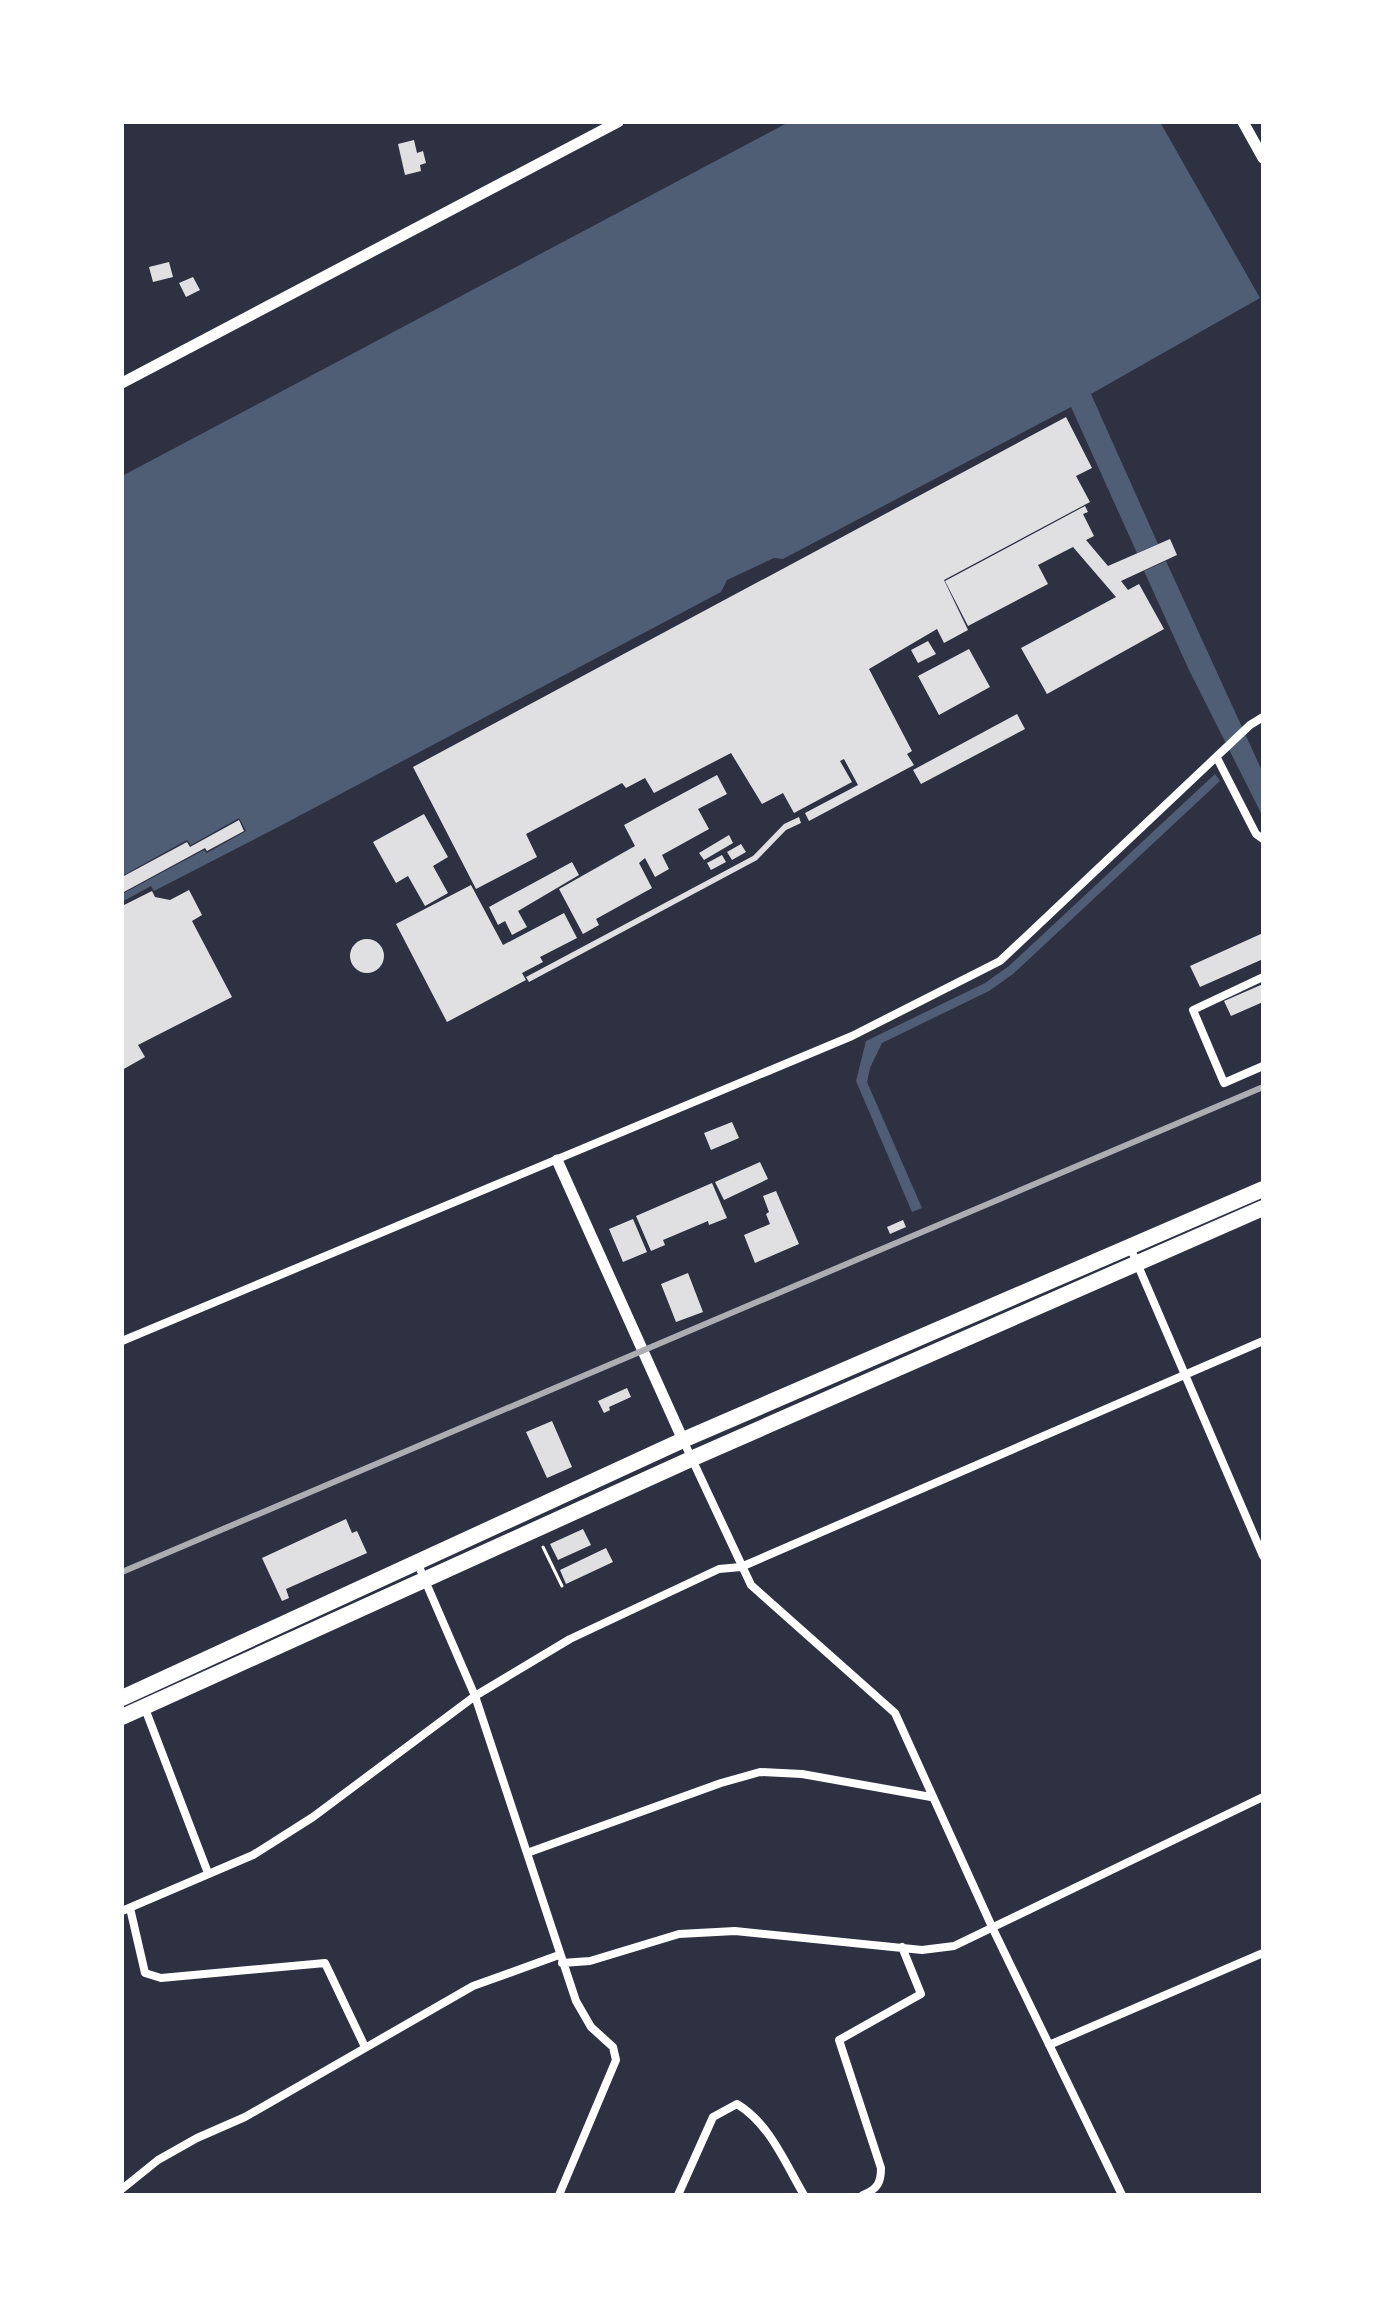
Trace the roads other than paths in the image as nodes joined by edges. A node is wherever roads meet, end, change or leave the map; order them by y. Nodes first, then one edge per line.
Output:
1 (618, 122) edge
2 (1243, 122) edge
3 (1263, 158) edge
4 (122, 383) edge
5 (1263, 717) edge
6 (1217, 758) junction
7 (1263, 839) edge
8 (1263, 977) edge
9 (1263, 1066) edge
10 (557, 1160) junction
11 (1263, 1189) edge
12 (1263, 1208) edge
13 (1130, 1247) junction
14 (1139, 1263) junction
15 (122, 1341) edge
16 (1263, 1341) edge
17 (1186, 1372) junction
18 (683, 1440) junction
19 (691, 1459) junction
20 (1263, 1556) edge
21 (416, 1561) junction
22 (741, 1567) junction
23 (424, 1579) junction
24 (475, 1696) junction
25 (122, 1698) edge
26 (141, 1699) junction
27 (122, 1717) edge
28 (931, 1797) junction
29 (1263, 1797) edge
30 (527, 1853) junction
31 (208, 1873) junction
32 (126, 1910) edge
33 (993, 1929) junction
34 (902, 1947) junction
35 (1263, 1953) edge
36 (561, 1959) junction
37 (1049, 2045) junction
38 (365, 2047) junction
39 (122, 2189) edge
40 (559, 2195) edge
41 (678, 2195) edge
42 (804, 2195) edge
43 (863, 2195) edge
44 (1122, 2195) edge

1 - 4 street
2 - 3 street
5 - 6 street
6 - 7 street
6 - 10 street
8 - 9 street
10 - 15 street
10 - 18 street
11 - 13 highway
12 - 14 highway
13 - 14 street
13 - 18 highway
14 - 17 street
14 - 19 highway
16 - 17 street
17 - 20 street
17 - 22 street
18 - 19 street
18 - 21 highway
19 - 22 street
19 - 23 highway
21 - 23 street
21 - 26 highway
22 - 24 street
22 - 28 street
23 - 24 street
23 - 26 highway
24 - 30 street
24 - 31 street
25 - 26 highway
26 - 27 highway
26 - 31 street
28 - 30 street
28 - 33 street
29 - 33 street
30 - 36 street
31 - 32 street
32 - 38 street
33 - 34 street
33 - 37 street
34 - 36 street
34 - 43 street
35 - 37 street
36 - 38 street
36 - 40 street
37 - 44 street
38 - 39 street
41 - 42 street

